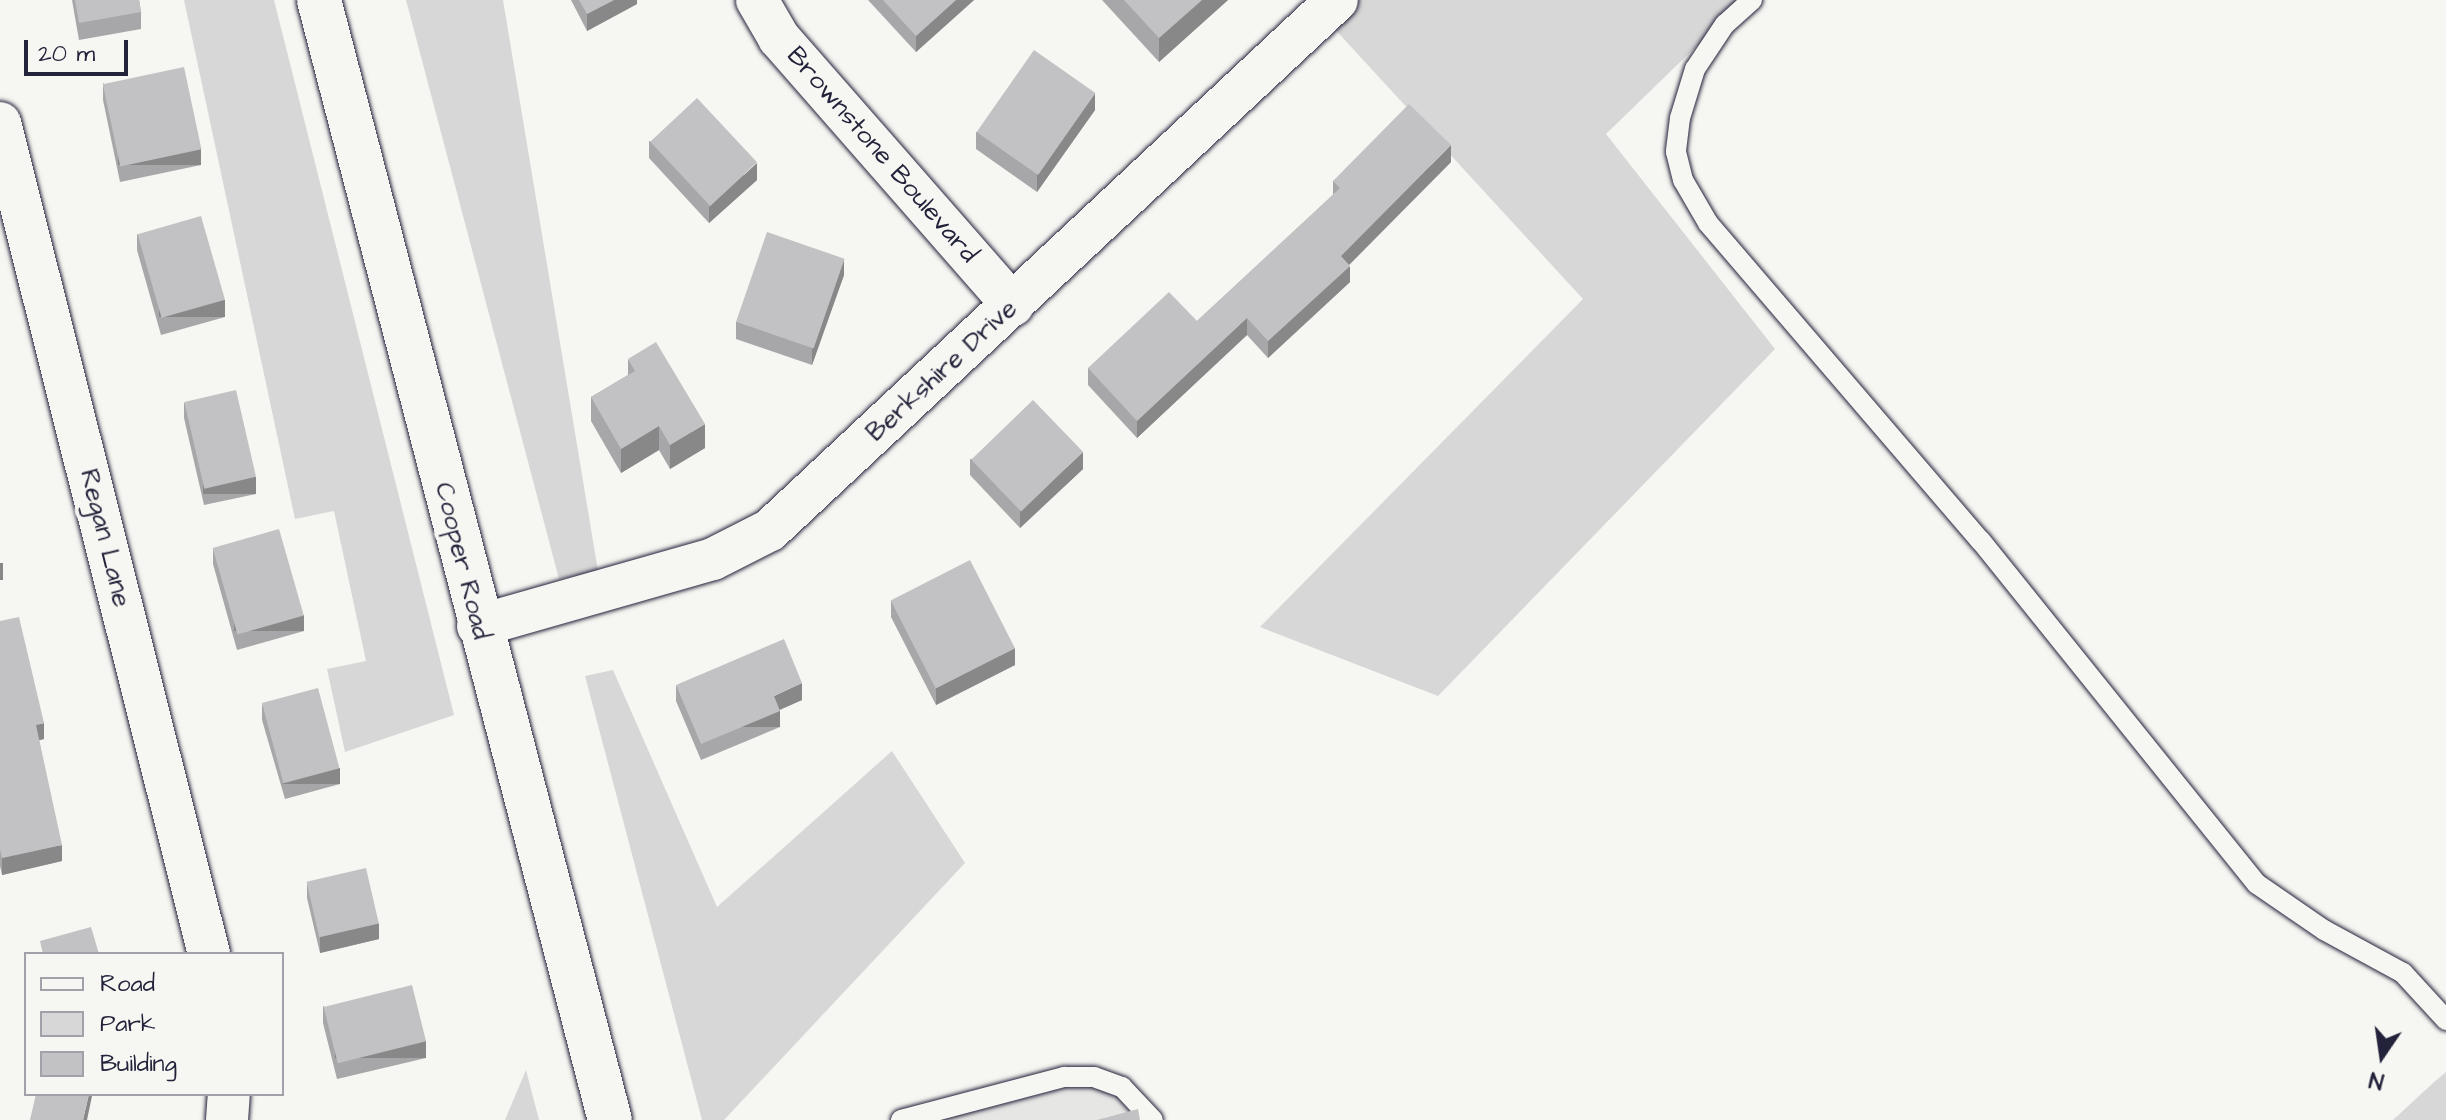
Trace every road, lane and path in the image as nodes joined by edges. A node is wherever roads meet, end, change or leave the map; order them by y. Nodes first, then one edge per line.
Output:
1 (319, 0) edge
2 (757, 0) edge
3 (1337, 0) edge
4 (1752, 0) edge
5 (0, 123) edge
6 (1013, 305) junction
7 (478, 626) junction
8 (208, 952) edge
9 (2446, 1020) edge
10 (229, 1096) edge
11 (227, 1120) edge
12 (610, 1120) edge
13 (901, 1120) edge
14 (1153, 1120) edge

1 - 7 street, Cooper Road
2 - 6 street, Brownstone Boulevard
3 - 6 street, Berkshire Drive
4 - 9 lane
5 - 8 street, Regan Lane
6 - 7 street, Berkshire Drive
7 - 12 street, Cooper Road
10 - 11 street
13 - 14 lane

